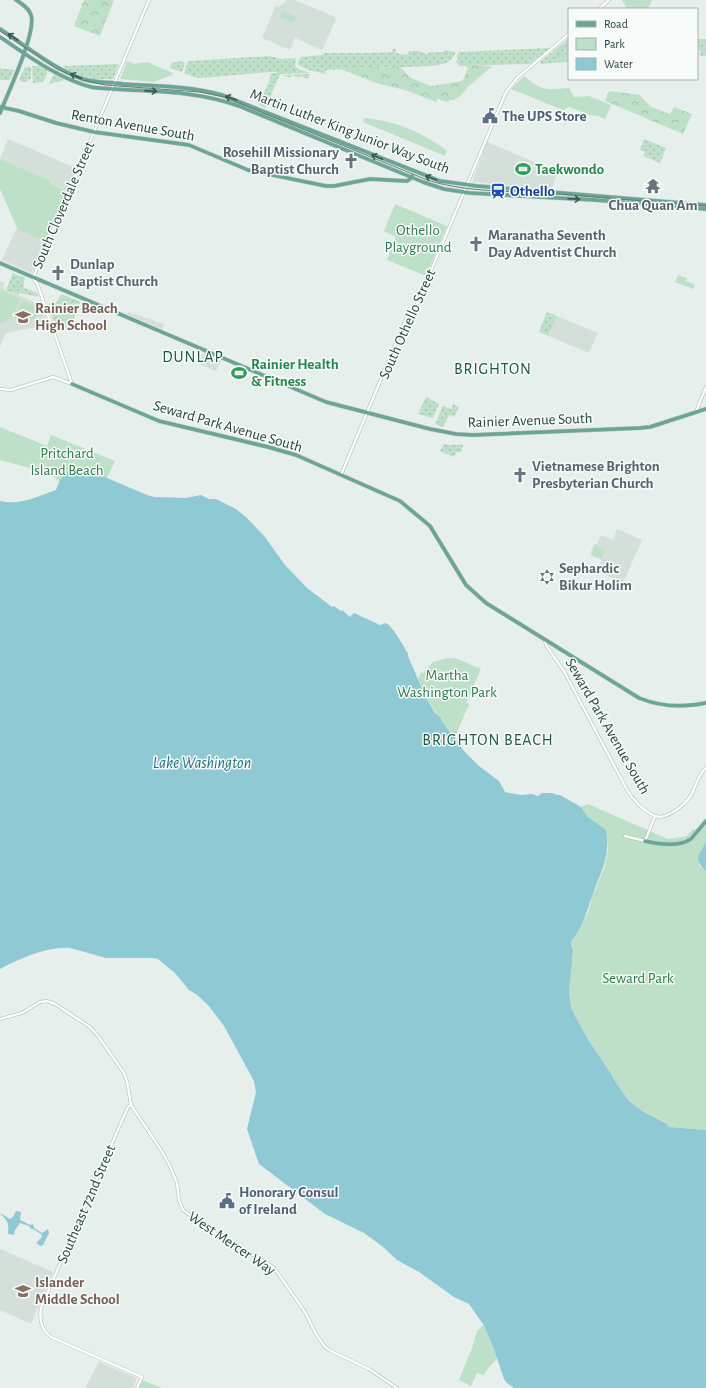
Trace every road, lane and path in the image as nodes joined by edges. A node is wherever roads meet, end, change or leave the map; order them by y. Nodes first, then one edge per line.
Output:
1 (16, 0) edge
2 (150, 0) edge
3 (610, 0) edge
4 (600, 8) edge
5 (0, 29) edge
6 (568, 35) edge
7 (0, 37) edge
8 (26, 46) junction
9 (24, 53) junction
10 (32, 58) junction
11 (20, 64) junction
12 (114, 83) junction
13 (112, 89) junction
14 (1, 107) edge
15 (0, 113) edge
16 (94, 132) junction
17 (413, 171) junction
18 (409, 176) junction
19 (467, 185) junction
20 (464, 192) junction
21 (706, 205) edge
22 (706, 209) edge
23 (0, 263) edge
24 (33, 278) junction
25 (72, 384) junction
26 (706, 387) edge
27 (0, 389) edge
28 (700, 400) junction
29 (706, 409) edge
30 (368, 412) junction
31 (696, 412) junction
32 (342, 475) junction
33 (545, 640) junction
34 (706, 703) edge
35 (706, 768) edge
36 (655, 816) junction
37 (706, 821) edge
38 (625, 836) dead end
39 (645, 841) junction
40 (0, 1019) edge
41 (131, 1105) junction
42 (137, 1388) edge
43 (397, 1388) edge

1 - 8 main road
2 - 12 street, South Cloverdale Street
3 - 4 street
8 -> 5 main road, Martin Luther King Junior Way South
6 - 19 street, South Othello Street
7 - 9 main road, Martin Luther King Junior Way South
8 - 9 main road
12 -> 8 main road, Martin Luther King Junior Way South
9 - 10 main road, Martin Luther King Junior Way South
9 - 11 main road
10 - 11 main road
10 - 13 main road, Martin Luther King Junior Way South
11 - 14 main road
12 - 13 street, South Cloverdale Street
17 -> 12 main road, Martin Luther King Junior Way South
13 - 16 street, South Cloverdale Street
13 -> 18 main road, Martin Luther King Junior Way South
14 - 15 main road
14 - 16 main road, Renton Avenue South
16 - 18 main road, Renton Avenue South
16 - 24 street, South Cloverdale Street
17 - 18 main road
19 -> 17 main road, Martin Luther King Junior Way South
18 - 20 main road, Martin Luther King Junior Way South
19 - 20 street, South Othello Street
19 - 21 main road, Martin Luther King Junior Way South
20 -> 22 main road, Martin Luther King Junior Way South
20 - 30 street, South Othello Street
23 - 24 main road, Rainier Avenue South
24 - 25 street
24 - 30 main road, Rainier Avenue South
25 - 27 street, Seward Park Avenue South
25 - 32 main road, Seward Park Avenue South
26 - 28 street
28 - 29 street
28 - 31 street
29 - 31 main road, Rainier Avenue South
30 - 31 main road, Rainier Avenue South
30 - 32 street, South Othello Street
32 - 33 main road, Seward Park Avenue South
33 - 34 main road, Seward Park Avenue South
33 - 36 street, Seward Park Avenue South
35 - 36 street
36 - 39 street
37 - 39 main road
38 - 39 street
40 - 41 street, West Mercer Way
41 - 42 street, Southeast 72nd Street
41 - 43 street, West Mercer Way

